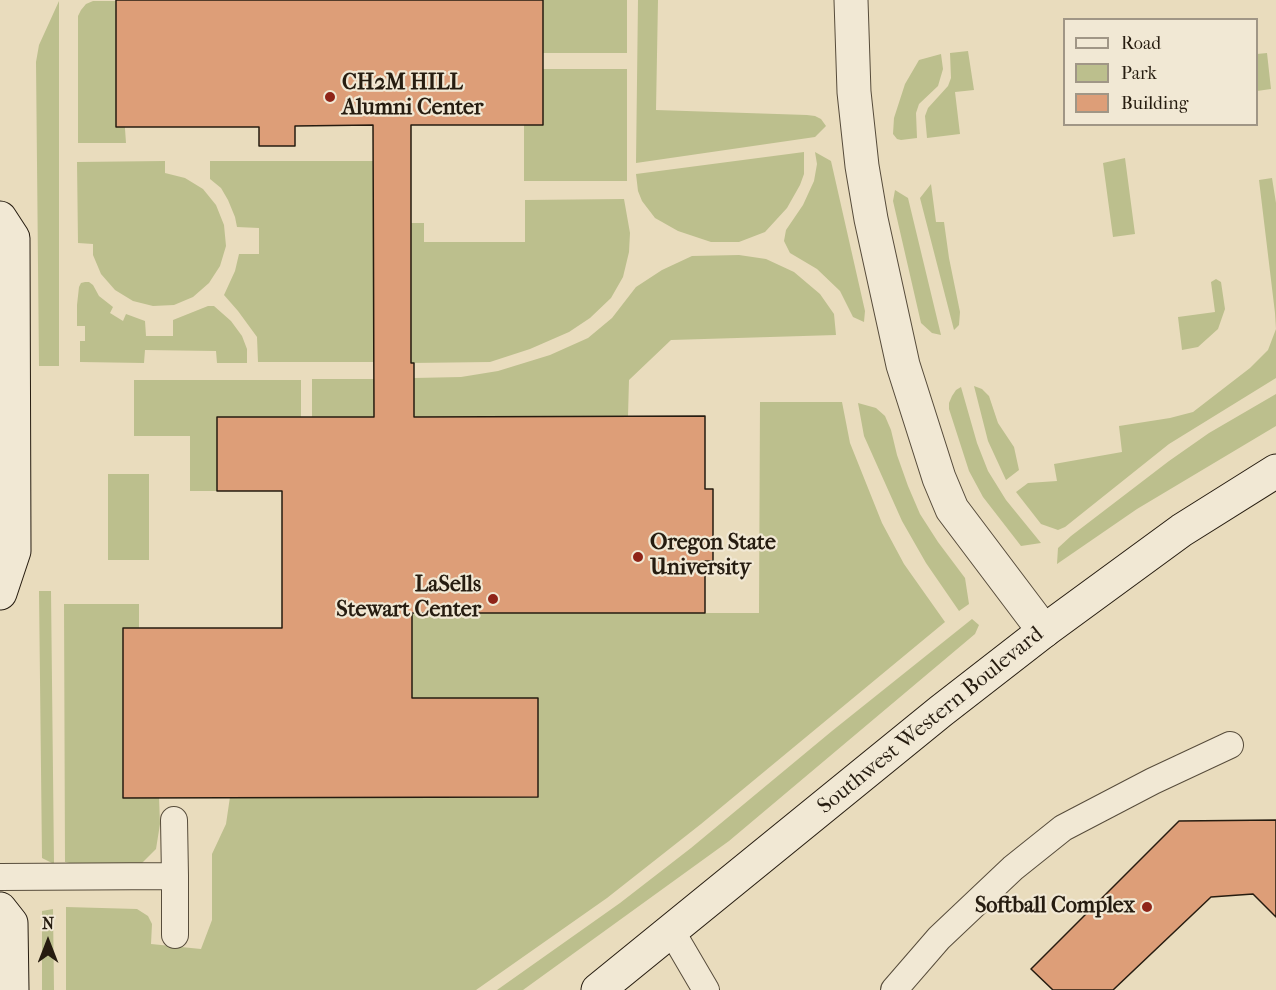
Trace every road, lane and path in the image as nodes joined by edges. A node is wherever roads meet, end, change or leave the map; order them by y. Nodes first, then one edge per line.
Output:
1 (851, 0) edge
2 (0, 218) edge
3 (1276, 471) edge
4 (0, 593) edge
5 (1044, 631) junction
6 (1230, 745) dead end
7 (174, 820) dead end
8 (175, 876) junction
9 (0, 877) edge
10 (0, 909) edge
11 (672, 932) junction
12 (175, 935) dead end
13 (12, 990) edge
14 (598, 990) edge
15 (706, 990) edge
16 (894, 990) edge

1 - 5 street
2 - 4 street
3 - 5 street, Southwest Western Boulevard
5 - 11 street, Southwest Western Boulevard
6 - 16 lane
7 - 8 lane
8 - 9 lane
8 - 12 lane
10 - 13 street
11 - 14 street, Southwest Western Boulevard
11 - 15 lane

